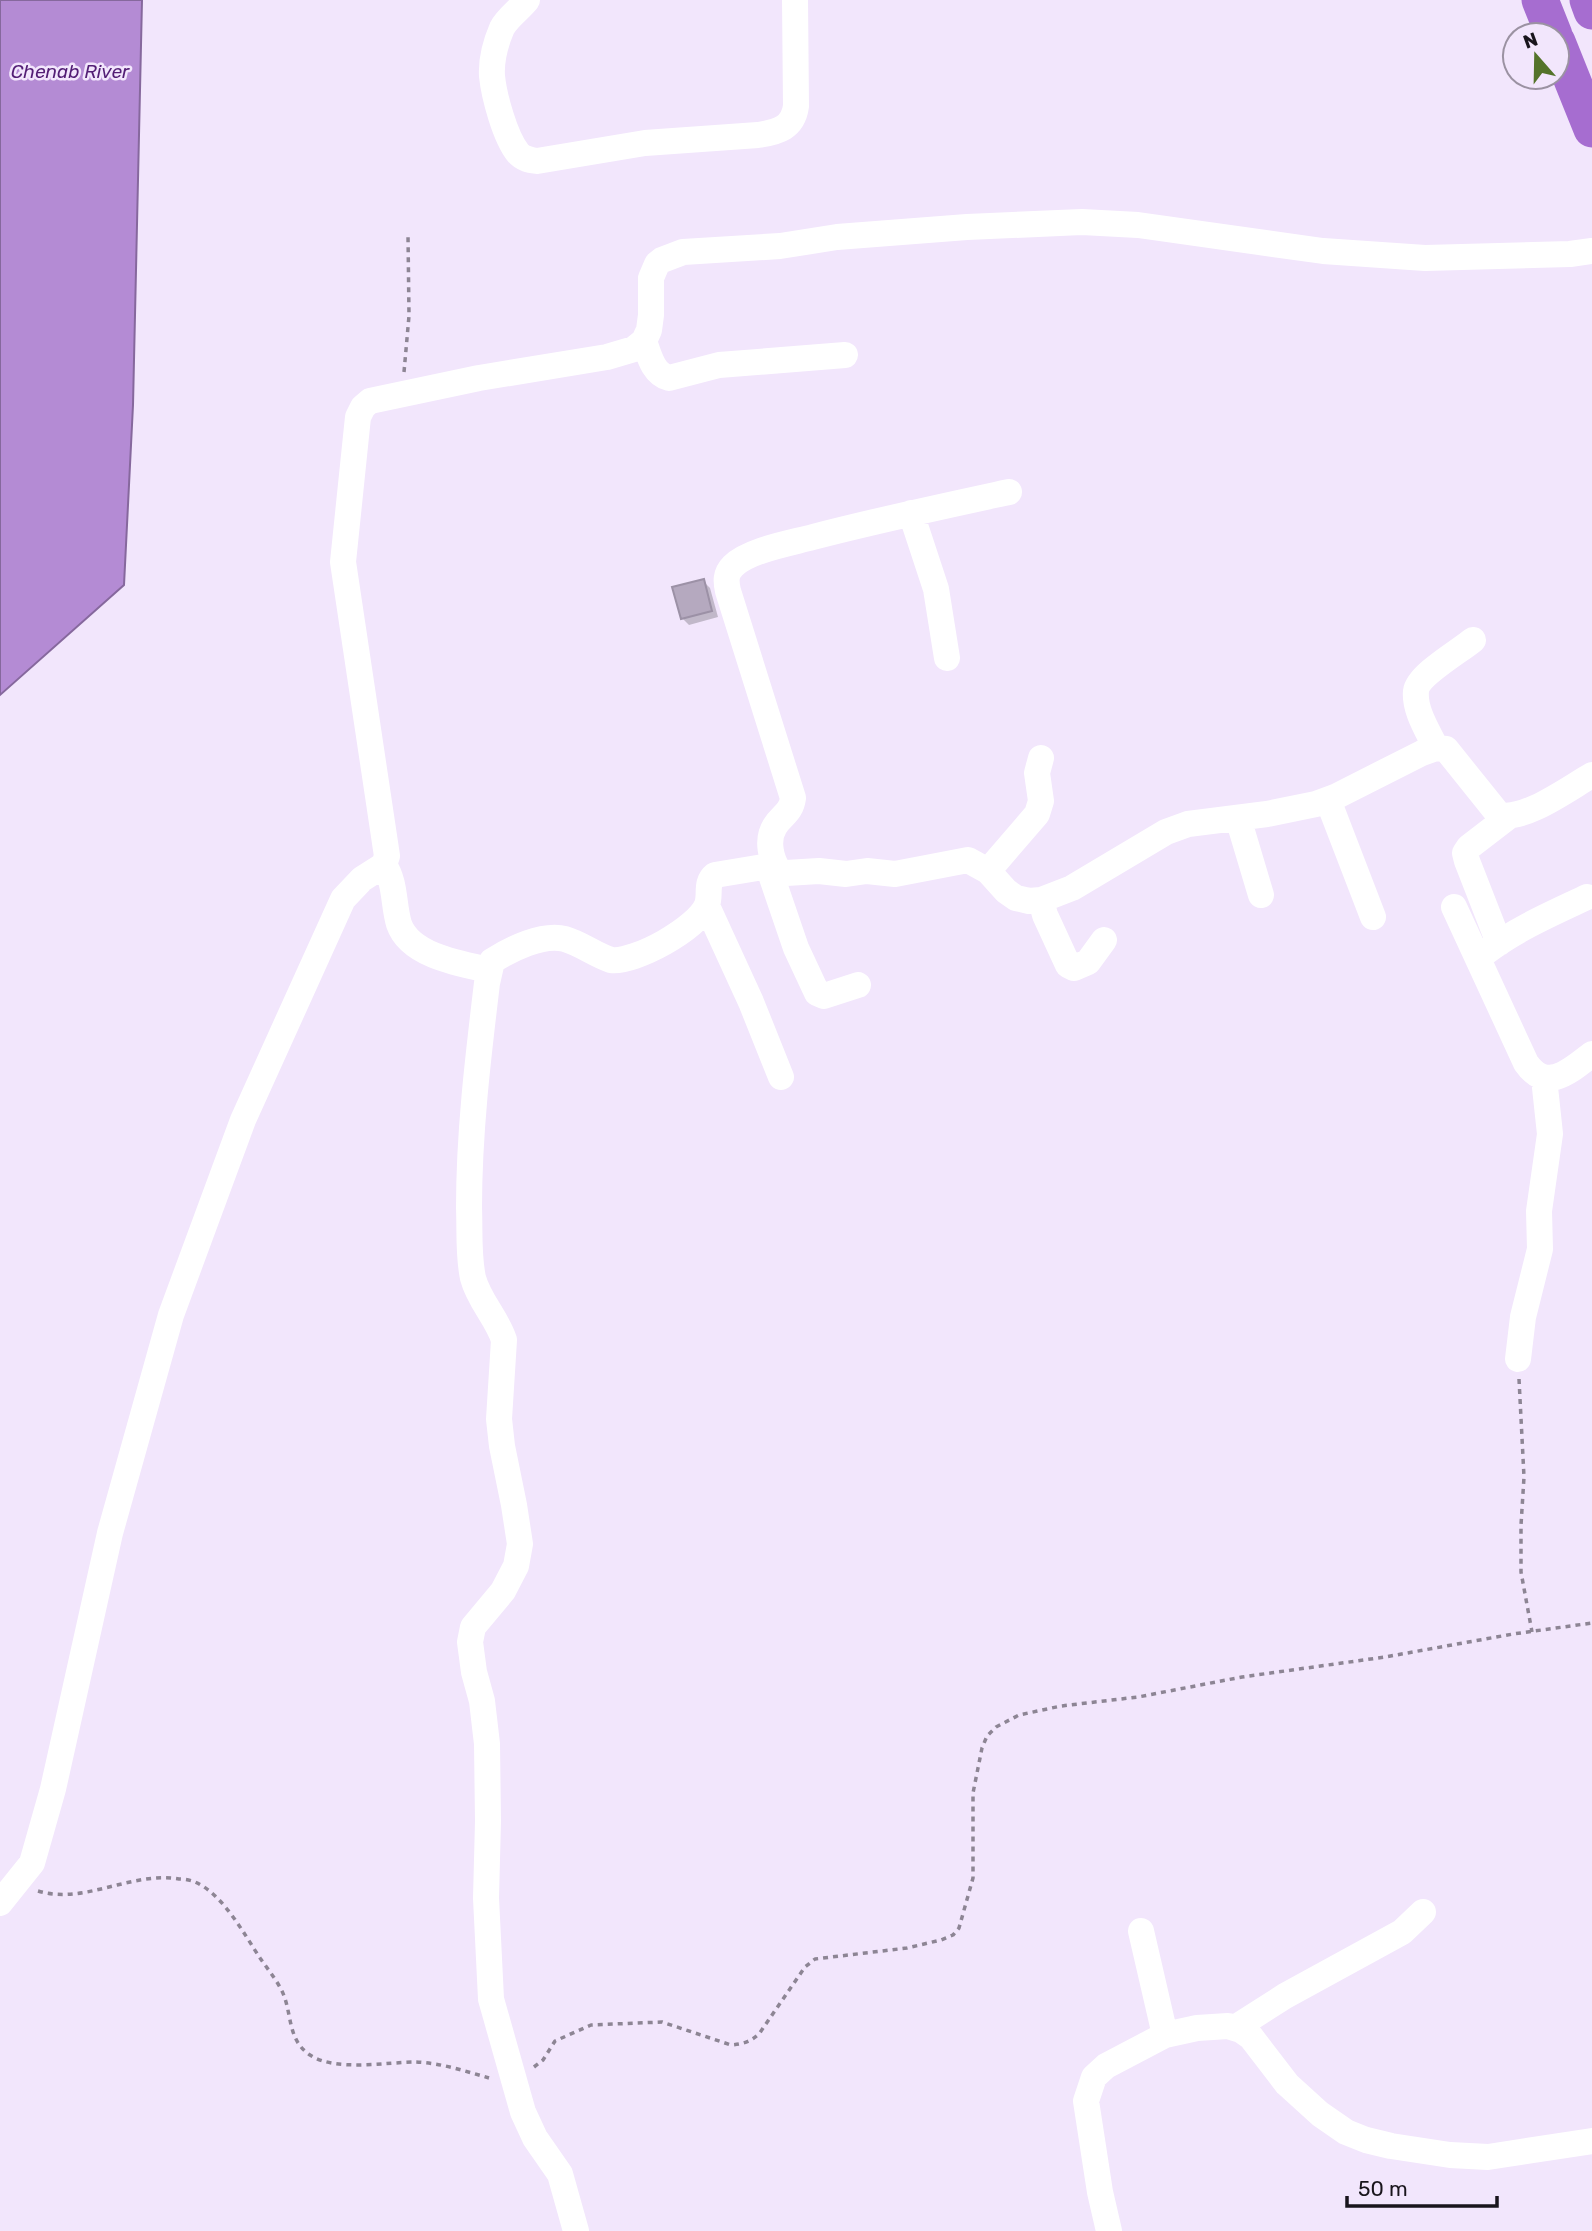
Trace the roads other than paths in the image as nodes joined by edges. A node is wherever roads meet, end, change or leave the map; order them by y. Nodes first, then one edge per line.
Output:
1 (527, 0) edge
2 (796, 0) edge
3 (1540, 0) edge
4 (1588, 0) edge
5 (1592, 11) edge
6 (1548, 21) edge
7 (1571, 77) edge
8 (1592, 129) edge
9 (1592, 251) edge
10 (643, 341) junction
11 (845, 355) dead end
12 (1009, 492) dead end
13 (911, 513) junction
14 (1473, 640) dead end
15 (947, 658) dead end
16 (1436, 748) junction
17 (1041, 758) dead end
18 (1592, 775) edge
19 (1328, 800) junction
20 (1508, 817) junction
21 (1238, 818) junction
22 (384, 865) junction
23 (771, 865) junction
24 (988, 871) junction
25 (1261, 895) dead end
26 (1587, 897) dead end
27 (1041, 900) junction
28 (707, 905) junction
29 (1454, 907) dead end
30 (1373, 918) dead end
31 (1104, 940) dead end
32 (1499, 943) junction
33 (1477, 960) junction
34 (489, 970) junction
35 (858, 985) dead end
36 (1592, 1054) edge
37 (781, 1077) dead end
38 (1544, 1078) junction
39 (1518, 1359) road end
40 (8, 1894) edge
41 (1423, 1912) dead end
42 (1141, 1931) dead end
43 (1235, 2028) junction
44 (1165, 2035) junction
45 (1592, 2141) edge
46 (576, 2231) edge
47 (1110, 2231) edge

1 - 2 street
3 - 6 highway
4 - 5 highway
7 - 8 highway
9 - 10 street
10 - 11 street
10 - 22 street
12 - 13 street
13 - 15 street
13 - 23 street
14 - 16 street
16 - 19 street
16 - 20 street
17 - 24 street
18 - 20 street
19 - 21 street
19 - 30 street
20 - 32 street
21 - 25 street
21 - 27 street
22 - 34 street
22 - 40 street
23 - 24 street
23 - 28 street
23 - 35 street
24 - 27 street
26 - 32 street
27 - 31 street
28 - 34 street
28 - 37 street
29 - 33 street
32 - 33 street
33 - 38 street
34 - 46 street
36 - 38 street
38 - 39 street
41 - 43 street
42 - 44 street
43 - 44 street
43 - 45 street
44 - 47 street

